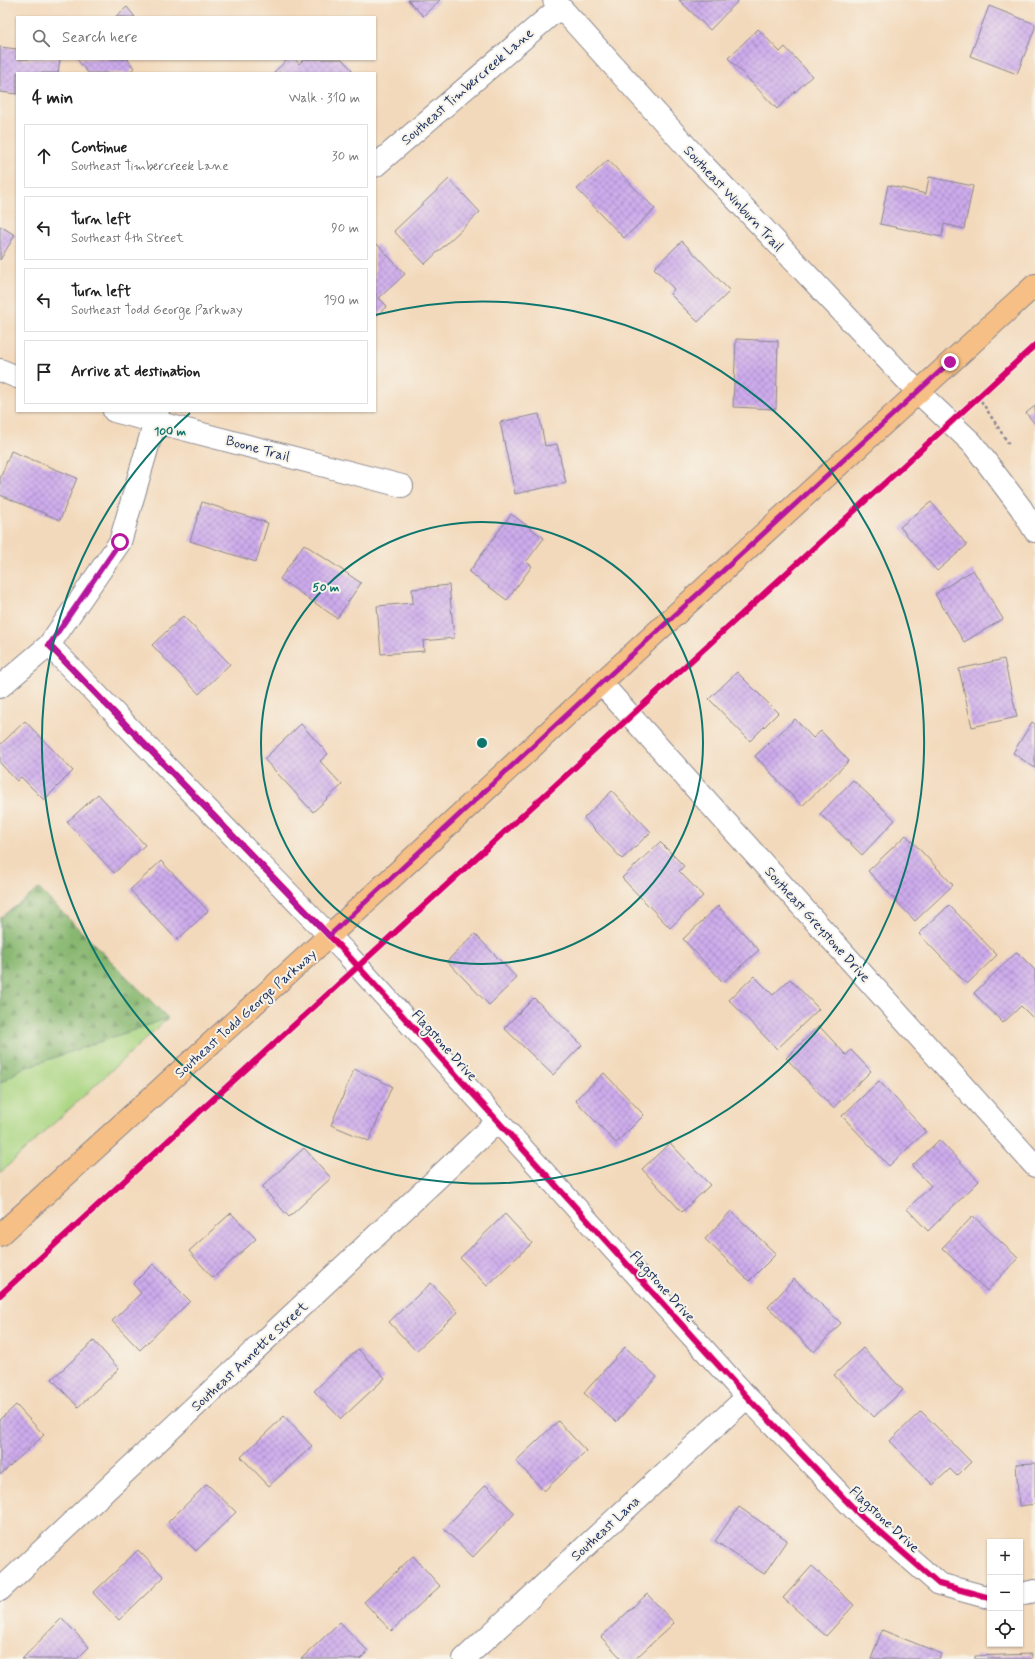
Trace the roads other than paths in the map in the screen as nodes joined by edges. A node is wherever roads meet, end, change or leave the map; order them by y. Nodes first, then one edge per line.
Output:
1 (557, 3) edge
2 (376, 165) edge
3 (1035, 285) edge
4 (0, 370) edge
5 (16, 377) edge
6 (918, 392) junction
7 (122, 412) edge
8 (156, 416) edge
9 (402, 486) dead end
10 (1035, 531) edge
11 (49, 645) junction
12 (601, 683) junction
13 (0, 687) edge
14 (329, 936) junction
15 (498, 1121) junction
16 (1035, 1166) edge
17 (0, 1235) edge
18 (747, 1397) junction
19 (0, 1590) edge
20 (1035, 1591) edge
21 (1023, 1593) edge
22 (987, 1597) edge
23 (464, 1659) edge

1 - 2 street, Southeast Timbercreek Lane
1 - 6 street, Southeast Winburn Trail
3 - 6 main road, Southeast Todd George Parkway
4 - 5 street
6 - 10 street, Southeast Winburn Trail
6 - 12 main road, Southeast Todd George Parkway
7 - 8 street, Boone Trail
8 - 9 street, Boone Trail
8 - 11 street
11 - 13 street
11 - 14 street, Flagstone Drive
12 - 14 main road, Southeast Todd George Parkway
12 - 16 street, Southeast Greystone Drive
14 - 15 street, Flagstone Drive
14 - 17 main road, Southeast Todd George Parkway
15 - 18 street, Flagstone Drive
15 - 19 street, Southeast Annette Street
18 - 22 street, Flagstone Drive
18 - 23 street, Southeast Lana
20 - 21 street

